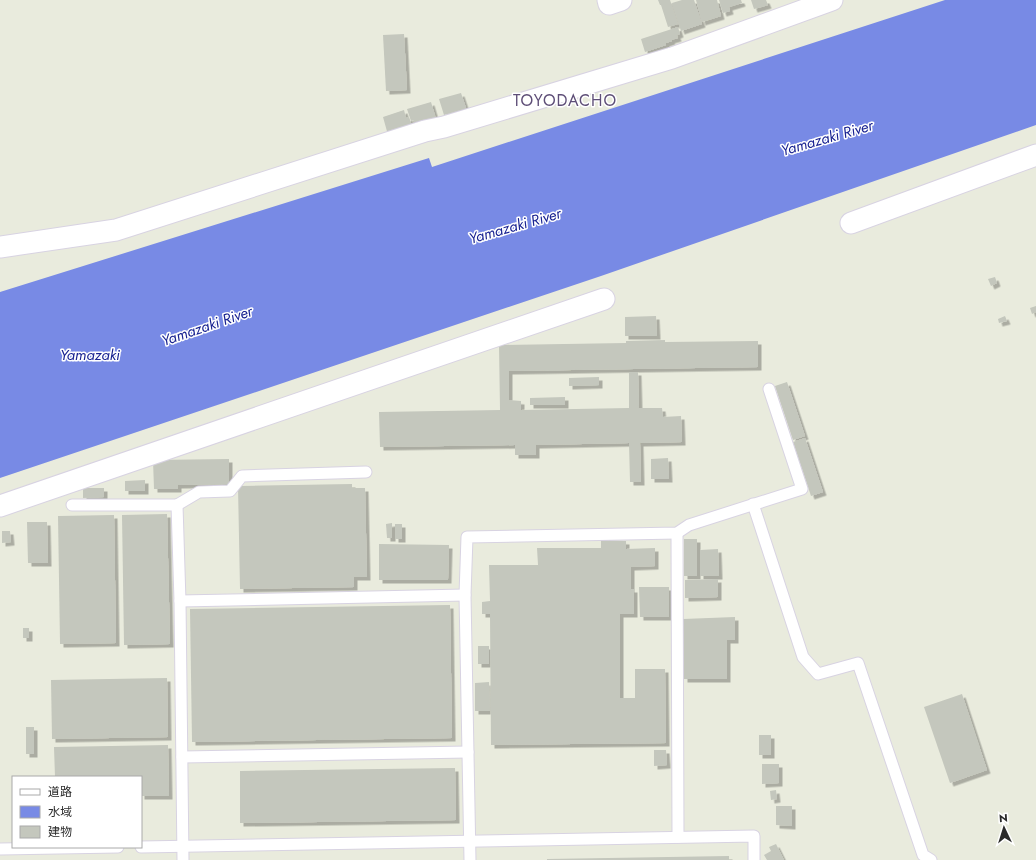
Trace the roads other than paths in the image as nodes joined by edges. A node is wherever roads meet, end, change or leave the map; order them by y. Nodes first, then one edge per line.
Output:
1 (608, 0) edge
2 (621, 0) edge
3 (832, 0) edge
4 (1036, 155) edge
5 (851, 223) dead end
6 (0, 248) edge
7 (604, 299) dead end
8 (769, 389) dead end
9 (366, 472) dead end
10 (753, 504) junction
11 (72, 505) dead end
12 (177, 505) junction
13 (0, 506) edge
14 (677, 533) junction
15 (465, 595) junction
16 (180, 601) junction
17 (468, 752) junction
18 (182, 757) junction
19 (678, 837) junction
20 (469, 841) junction
21 (183, 846) junction
22 (142, 847) edge
23 (59, 848) edge
24 (0, 849) edge
25 (183, 860) edge
26 (470, 860) edge
27 (754, 860) edge
28 (931, 860) edge

1 - 2 street
3 - 6 street
4 - 5 street
7 - 13 street
8 - 10 lane
9 - 12 lane
10 - 14 lane
10 - 28 lane
11 - 12 lane
12 - 16 lane
14 - 15 lane
14 - 19 lane
15 - 16 lane
15 - 17 lane
16 - 18 lane
17 - 18 lane
17 - 20 lane
18 - 21 lane
19 - 20 lane
19 - 27 lane
20 - 21 lane
20 - 26 lane
21 - 22 lane
21 - 25 lane
23 - 24 lane

